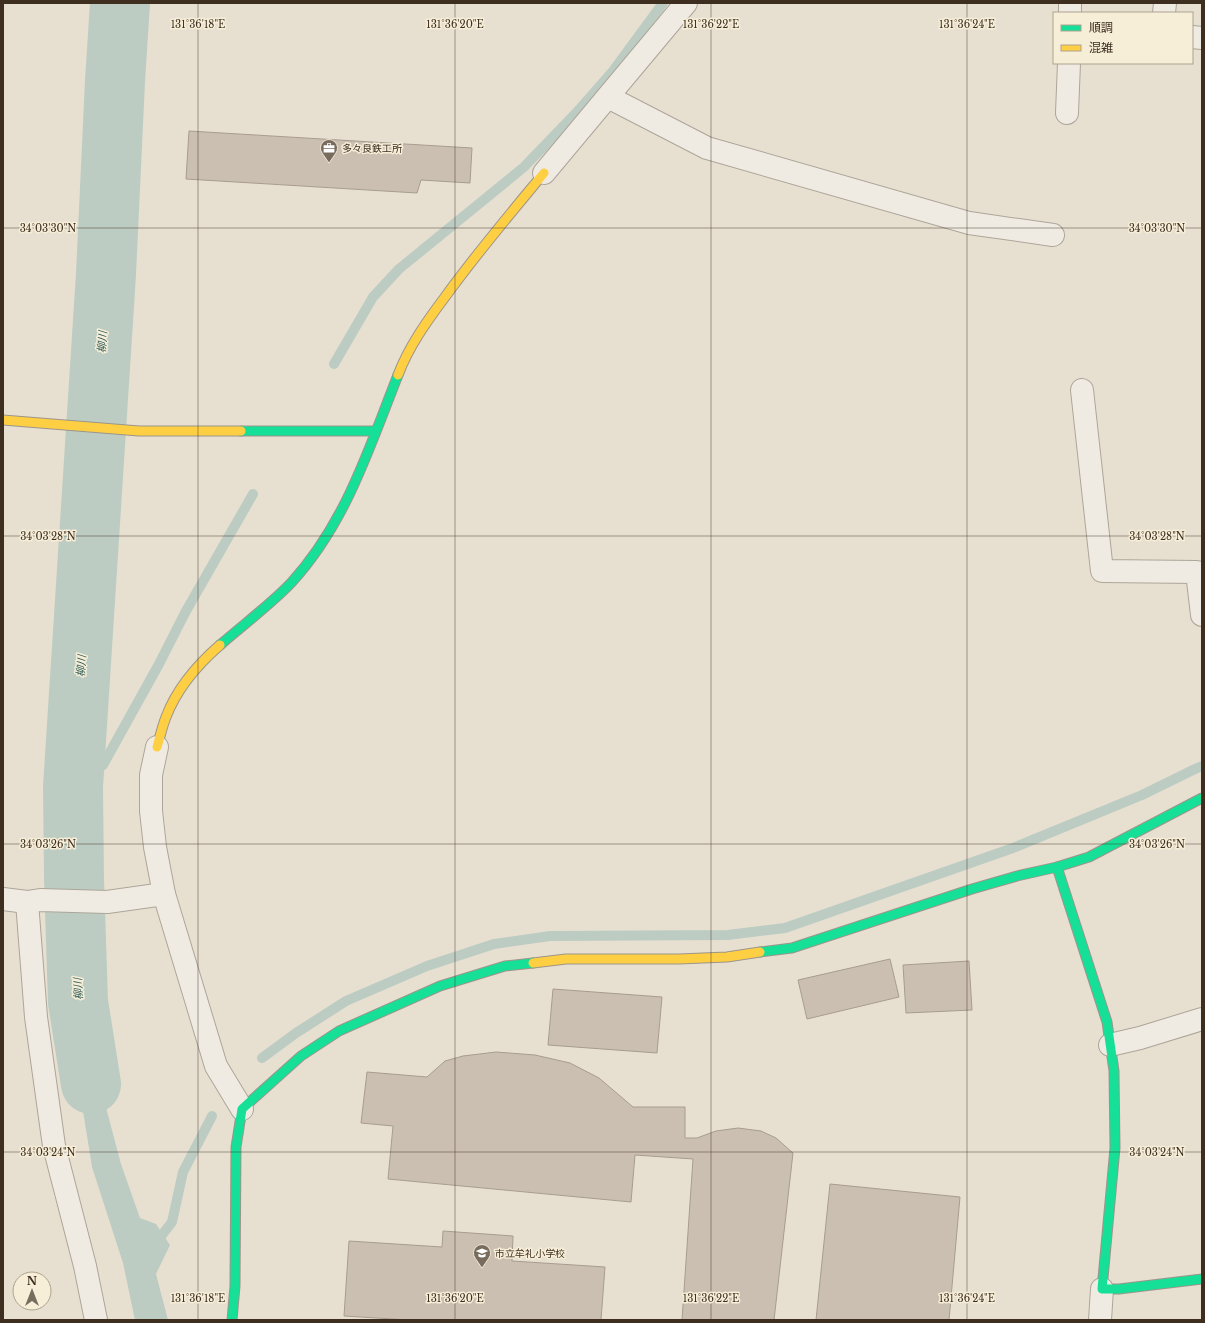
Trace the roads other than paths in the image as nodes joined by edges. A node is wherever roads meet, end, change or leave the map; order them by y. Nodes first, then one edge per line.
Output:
1 (686, 3) edge
2 (1068, 64) edge
3 (608, 97) junction
4 (1067, 113) dead end
5 (544, 173) joint
6 (1053, 235) dead end
7 (1082, 390) dead end
8 (3, 420) edge
9 (375, 431) junction
10 (1202, 615) edge
11 (156, 747) joint
12 (1202, 798) edge
13 (1057, 867) junction
14 (164, 894) junction
15 (3, 899) edge
16 (34, 901) junction
17 (1202, 1019) edge
18 (1110, 1045) junction
19 (242, 1109) junction
20 (1202, 1279) edge
21 (1102, 1289) junction
22 (96, 1320) edge
23 (232, 1320) edge
24 (1100, 1320) edge

1 - 3 street
2 - 4 street
3 - 5 street
3 - 6 street
5 - 9 street
7 - 10 street
8 - 9 street
9 - 11 street
11 - 14 street
12 - 13 street
13 - 18 street
13 - 19 street
14 - 16 street
14 - 19 street
15 - 16 street
16 - 22 street
17 - 18 street
18 - 21 street
19 - 23 street
20 - 21 street
21 - 24 street

